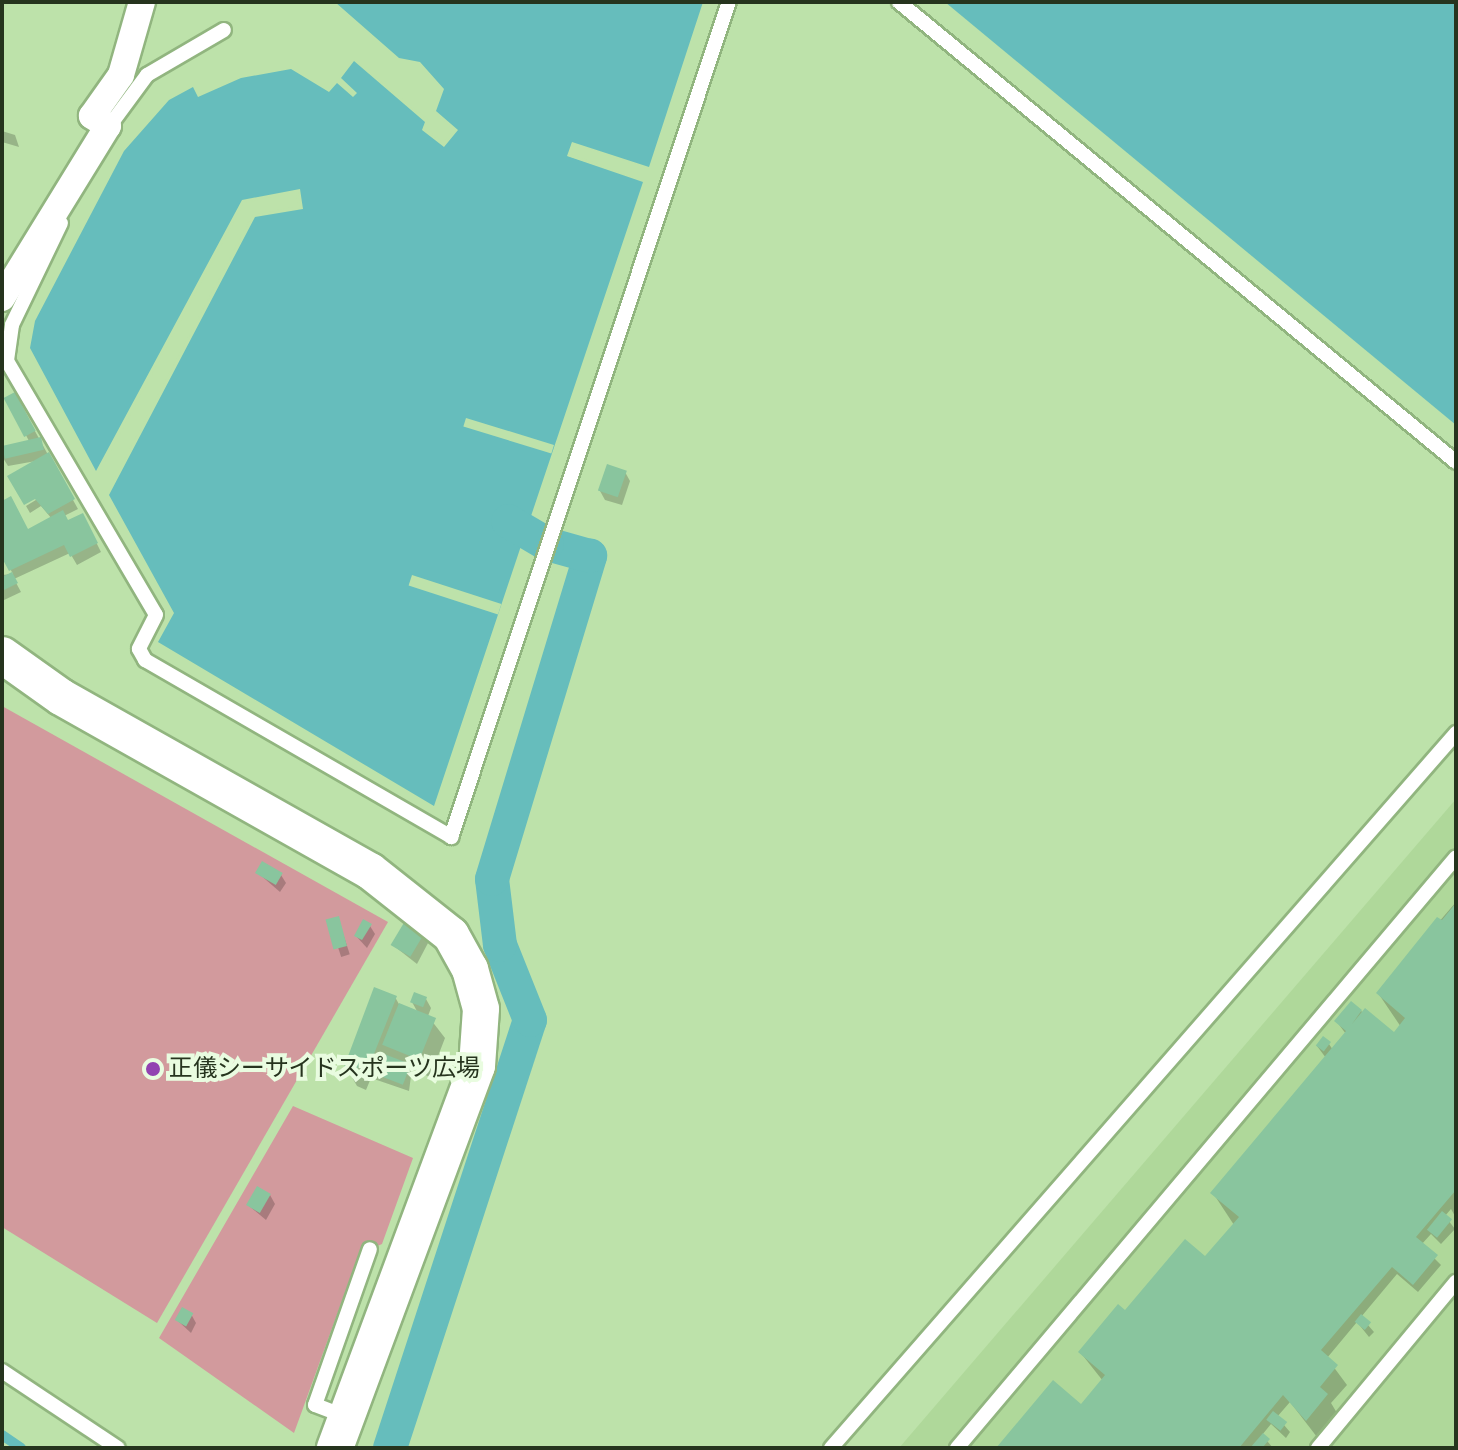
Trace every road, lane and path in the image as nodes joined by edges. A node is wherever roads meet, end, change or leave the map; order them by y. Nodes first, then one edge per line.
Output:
1 (142, 2) edge
2 (729, 2) edge
3 (899, 2) edge
4 (224, 30) dead end
5 (108, 126) junction
6 (2, 298) edge
7 (1456, 462) edge
8 (2, 655) edge
9 (1456, 733) edge
10 (1456, 857) edge
11 (370, 1249) dead end
12 (1456, 1282) edge
13 (2, 1371) edge
14 (340, 1432) edge
15 (118, 1448) edge
16 (831, 1448) edge
17 (957, 1448) edge
18 (1318, 1448) edge

1 - 5 street
2 - 5 lane
3 - 7 lane
4 - 5 lane
5 - 6 street
8 - 14 street
9 - 16 lane
10 - 17 lane
11 - 14 lane
12 - 18 lane
13 - 15 lane

